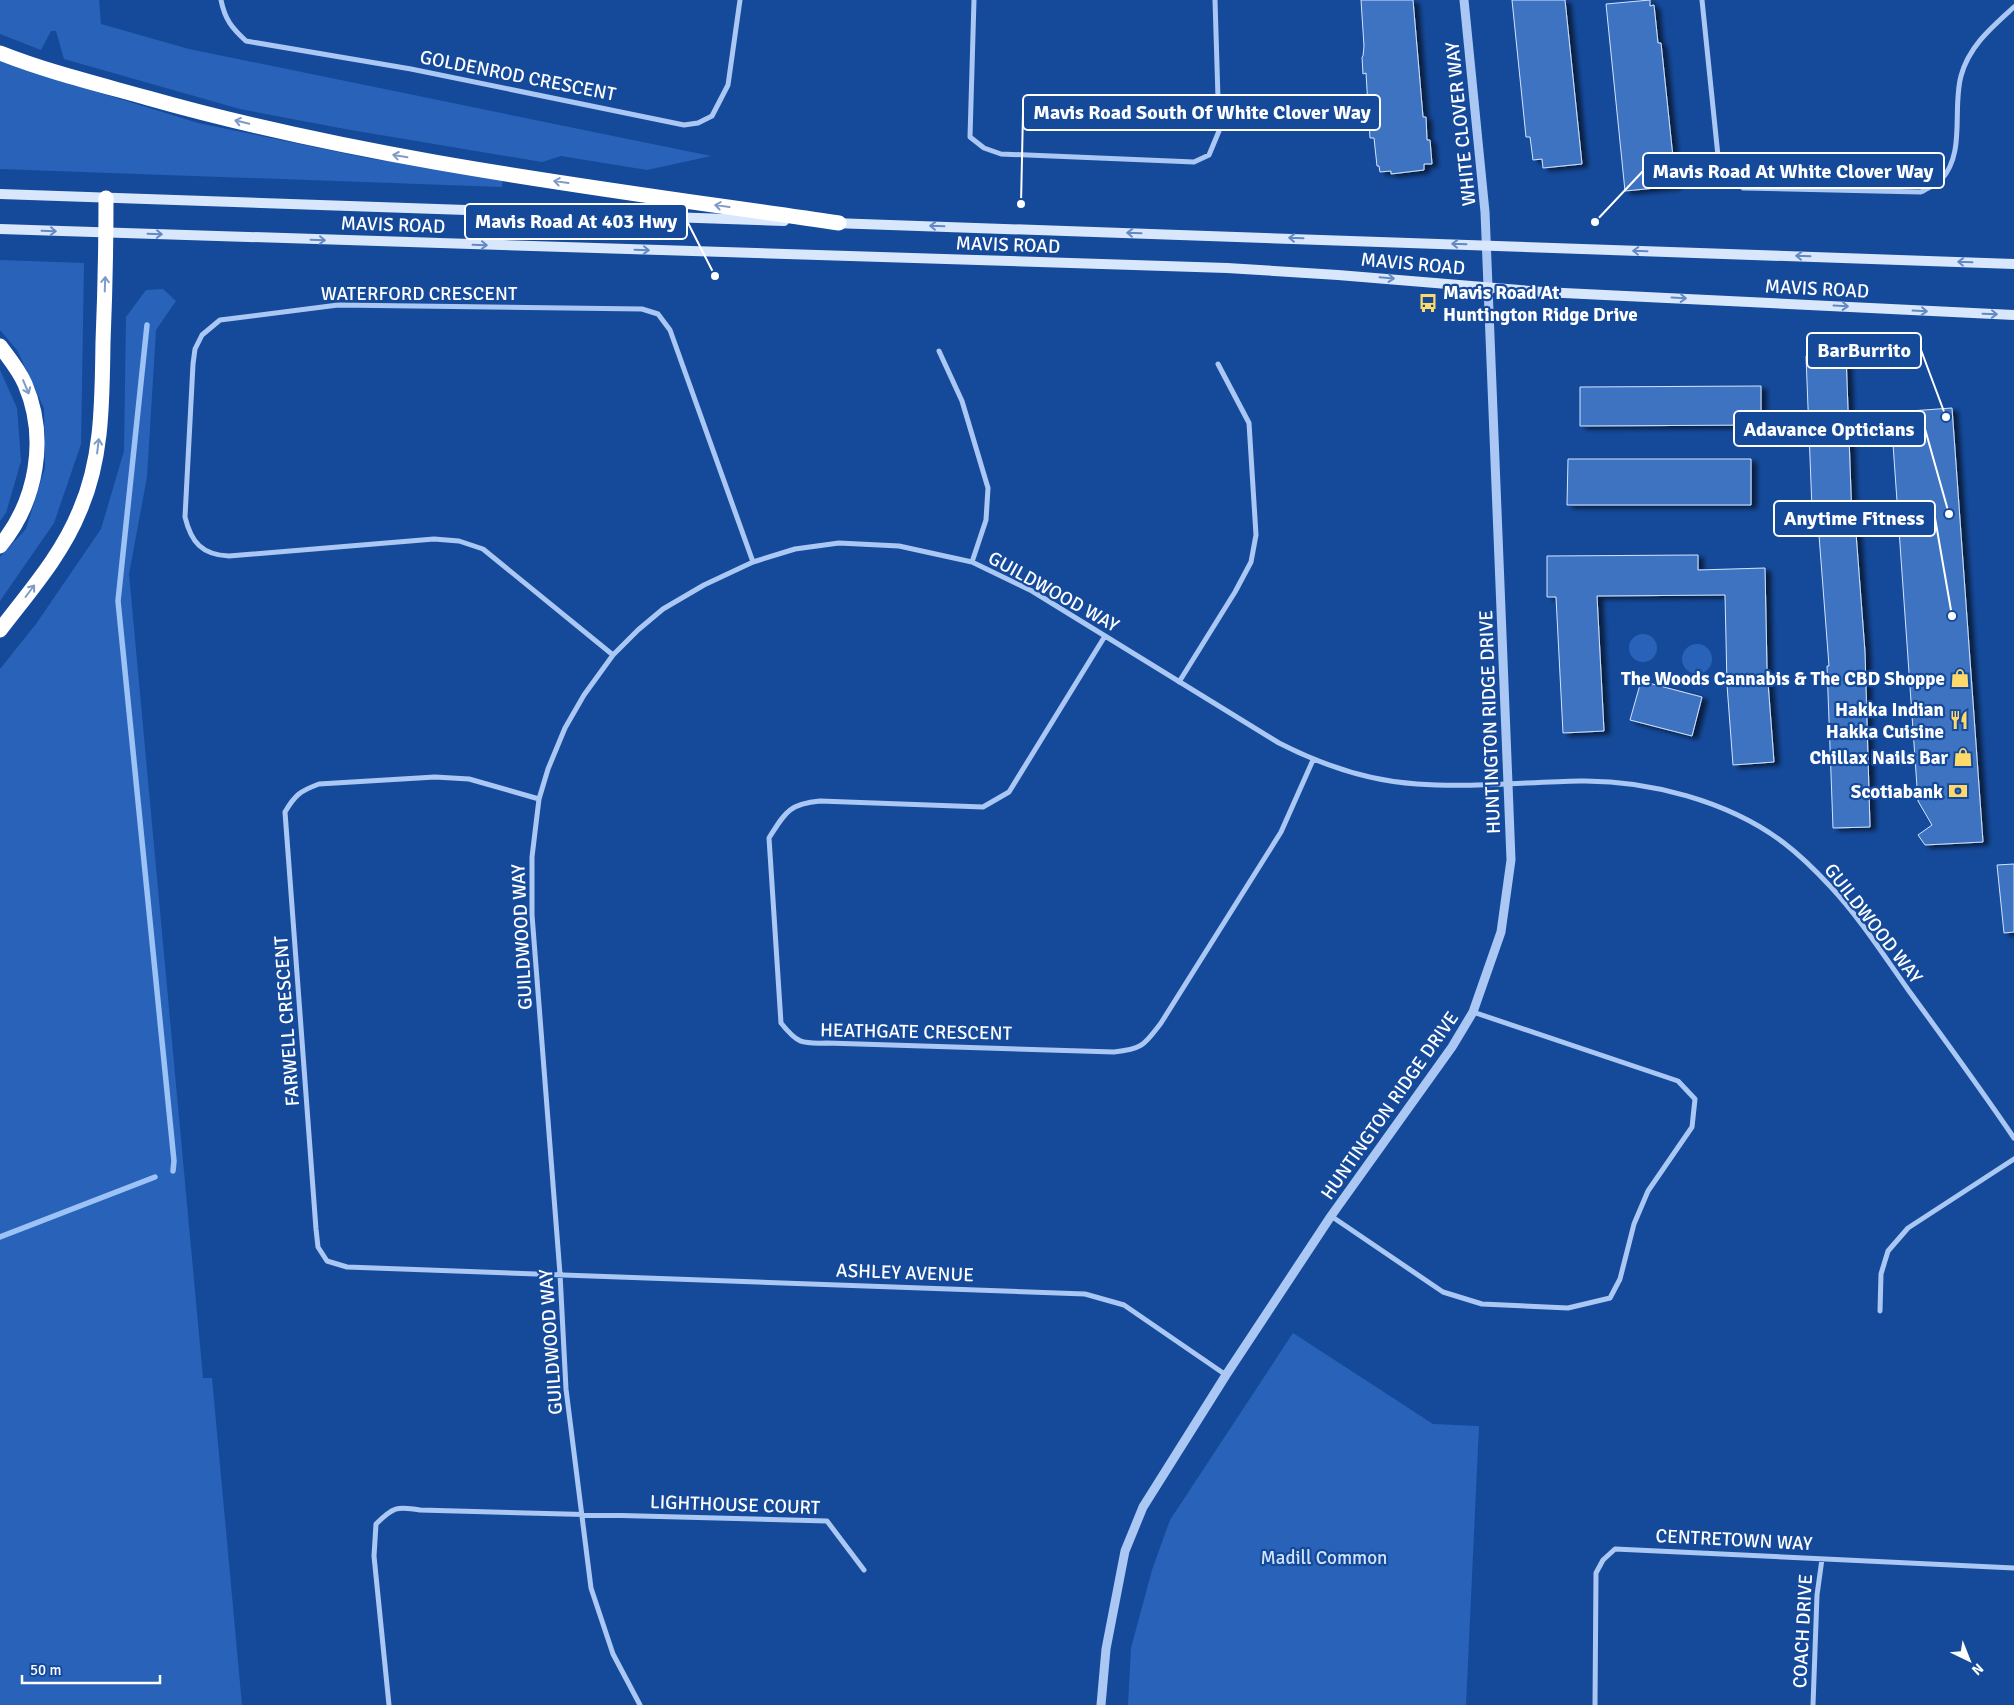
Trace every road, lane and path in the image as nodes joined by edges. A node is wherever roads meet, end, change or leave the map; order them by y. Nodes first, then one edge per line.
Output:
1 (221, 0) edge
2 (740, 0) edge
3 (974, 0) edge
4 (1214, 0) edge
5 (1464, 0) edge
6 (1702, 0) edge
7 (2014, 7) edge
8 (0, 53) edge
9 (0, 194) edge
10 (106, 198) junction
11 (839, 223) junction
12 (0, 229) edge
13 (106, 233) junction
14 (1486, 245) junction
15 (2014, 264) edge
16 (1488, 287) junction
17 (2014, 315) edge
18 (0, 346) edge
19 (939, 351) dead end
20 (1218, 364) dead end
21 (0, 546) edge
22 (753, 562) junction
23 (972, 562) junction
24 (0, 630) edge
25 (1104, 636) junction
26 (613, 655) junction
27 (1179, 682) junction
28 (1313, 760) junction
29 (1508, 784) junction
30 (539, 800) junction
31 (1473, 1012) junction
32 (2014, 1138) edge
33 (2014, 1159) edge
34 (1331, 1216) junction
35 (560, 1274) junction
36 (1880, 1311) dead end
37 (1226, 1375) junction
38 (582, 1514) junction
39 (1822, 1559) junction
40 (2014, 1568) edge
41 (864, 1570) dead end
42 (389, 1705) edge
43 (640, 1705) edge
44 (1101, 1705) edge
45 (1595, 1705) edge
46 (1813, 1705) edge

1 - 2 street, GOLDENROD CRESCENT
3 - 4 street
5 - 14 street, WHITE CLOVER WAY
6 - 7 street
11 -> 8 highway
9 - 10 main road, MAVIS ROAD
10 - 11 main road, MAVIS ROAD
10 - 13 highway
14 -> 11 main road, MAVIS ROAD
12 -> 13 main road, MAVIS ROAD
13 -> 16 main road, MAVIS ROAD
24 -> 13 highway
15 -> 14 main road, MAVIS ROAD
14 - 16 street, WHITE CLOVER WAY
16 -> 17 main road, MAVIS ROAD
16 - 29 street, HUNTINGTON RIDGE DRIVE
18 -> 21 highway
19 - 23 street
20 - 27 street
22 - 23 street, GUILDWOOD WAY
22 - 26 street, GUILDWOOD WAY
22 - 26 street, WATERFORD CRESCENT
23 - 25 street, GUILDWOOD WAY
25 - 27 street, GUILDWOOD WAY
25 - 28 street, HEATHGATE CRESCENT
26 - 30 street, GUILDWOOD WAY
27 - 28 street, GUILDWOOD WAY
28 - 29 street, GUILDWOOD WAY
29 - 31 street, HUNTINGTON RIDGE DRIVE
29 - 32 street, GUILDWOOD WAY
30 - 35 street, GUILDWOOD WAY
30 - 35 street, FARWELL CRESCENT
31 - 34 street, HUNTINGTON RIDGE DRIVE
31 - 34 street
33 - 36 street
34 - 37 street, HUNTINGTON RIDGE DRIVE
35 - 37 street, ASHLEY AVENUE
35 - 38 street, GUILDWOOD WAY
37 - 44 street, HUNTINGTON RIDGE DRIVE
38 - 41 street, LIGHTHOUSE COURT
38 - 42 street
38 - 43 street, GUILDWOOD WAY
39 - 40 street, CENTRETOWN WAY
39 - 45 street, CENTRETOWN WAY
39 - 46 street, COACH DRIVE

